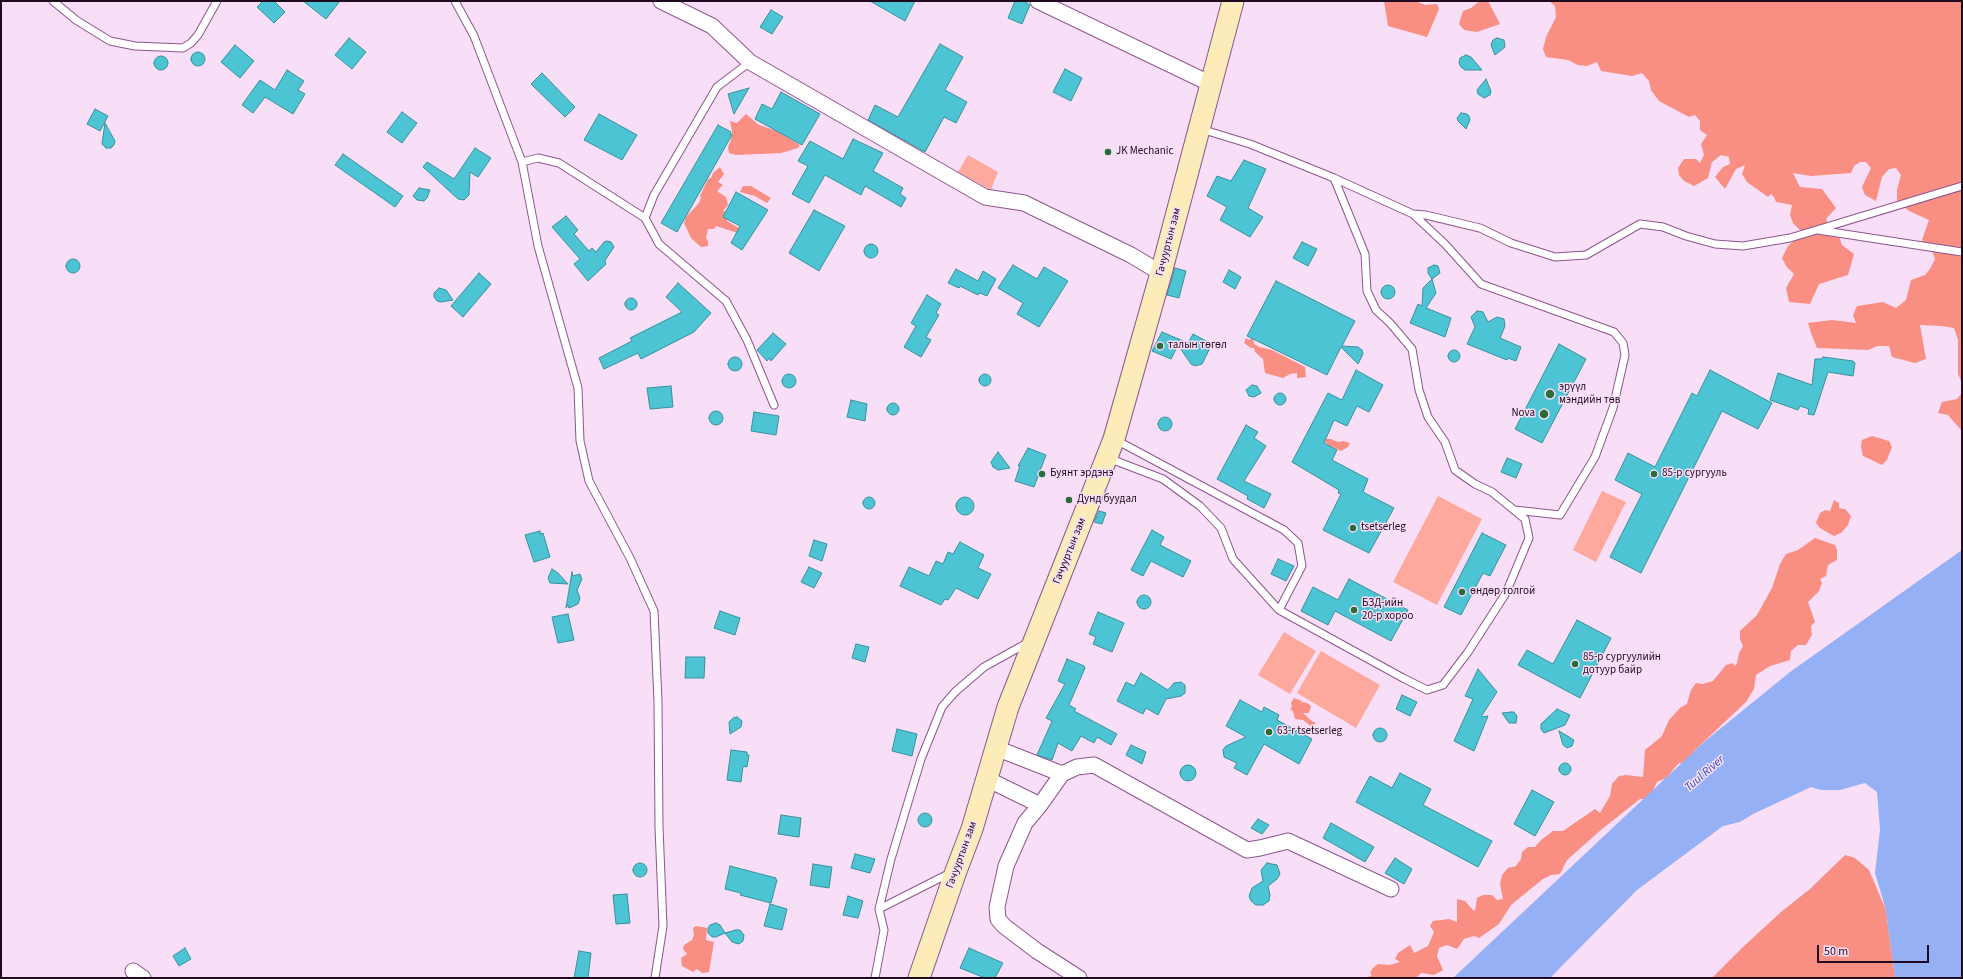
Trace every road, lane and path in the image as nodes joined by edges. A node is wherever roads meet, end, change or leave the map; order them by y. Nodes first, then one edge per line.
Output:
1 (53, 1) edge
2 (217, 1) edge
3 (455, 1) edge
4 (662, 1) edge
5 (1038, 1) edge
6 (1233, 1) edge
7 (750, 62) junction
8 (1211, 84) junction
9 (1199, 128) junction
10 (522, 162) junction
11 (1334, 178) junction
12 (1962, 186) edge
13 (1413, 214) junction
14 (644, 218) junction
15 (1816, 230) junction
16 (1962, 252) edge
17 (1161, 273) junction
18 (774, 405) dead end
19 (1114, 438) junction
20 (1108, 458) junction
21 (1515, 510) junction
22 (1279, 610) junction
23 (1036, 637) junction
24 (996, 748) junction
25 (1062, 774) junction
26 (987, 779) junction
27 (1040, 805) junction
28 (956, 870) junction
29 (1391, 889) dead end
30 (879, 909) junction
31 (655, 978) edge
32 (875, 978) edge
33 (919, 978) edge
34 (1079, 978) edge

1 - 2 lane
3 - 10 lane
4 - 7 street
5 - 8 street
6 - 8 main road, Гачууртын зам
7 - 14 lane
7 - 17 street
8 - 9 main road, Гачууртын зам
9 - 11 lane
9 - 17 main road, Гачууртын зам
10 - 14 lane
10 - 31 lane
11 - 13 lane
11 - 21 lane
12 - 15 lane
13 - 15 lane
13 - 21 lane
14 - 18 lane
15 - 16 lane
17 - 19 main road, Гачууртын зам
19 - 20 main road, Гачууртын зам
19 - 22 lane
20 - 22 lane
20 - 23 main road, Гачууртын зам
21 - 22 lane
23 - 24 main road, Гачууртын зам
23 - 30 lane
24 - 25 street
24 - 26 main road, Гачууртын зам
25 - 27 street
25 - 29 street
26 - 27 street
26 - 28 main road, Гачууртын зам
27 - 34 street
28 - 30 lane
28 - 33 main road, Гачууртын зам
30 - 32 lane

